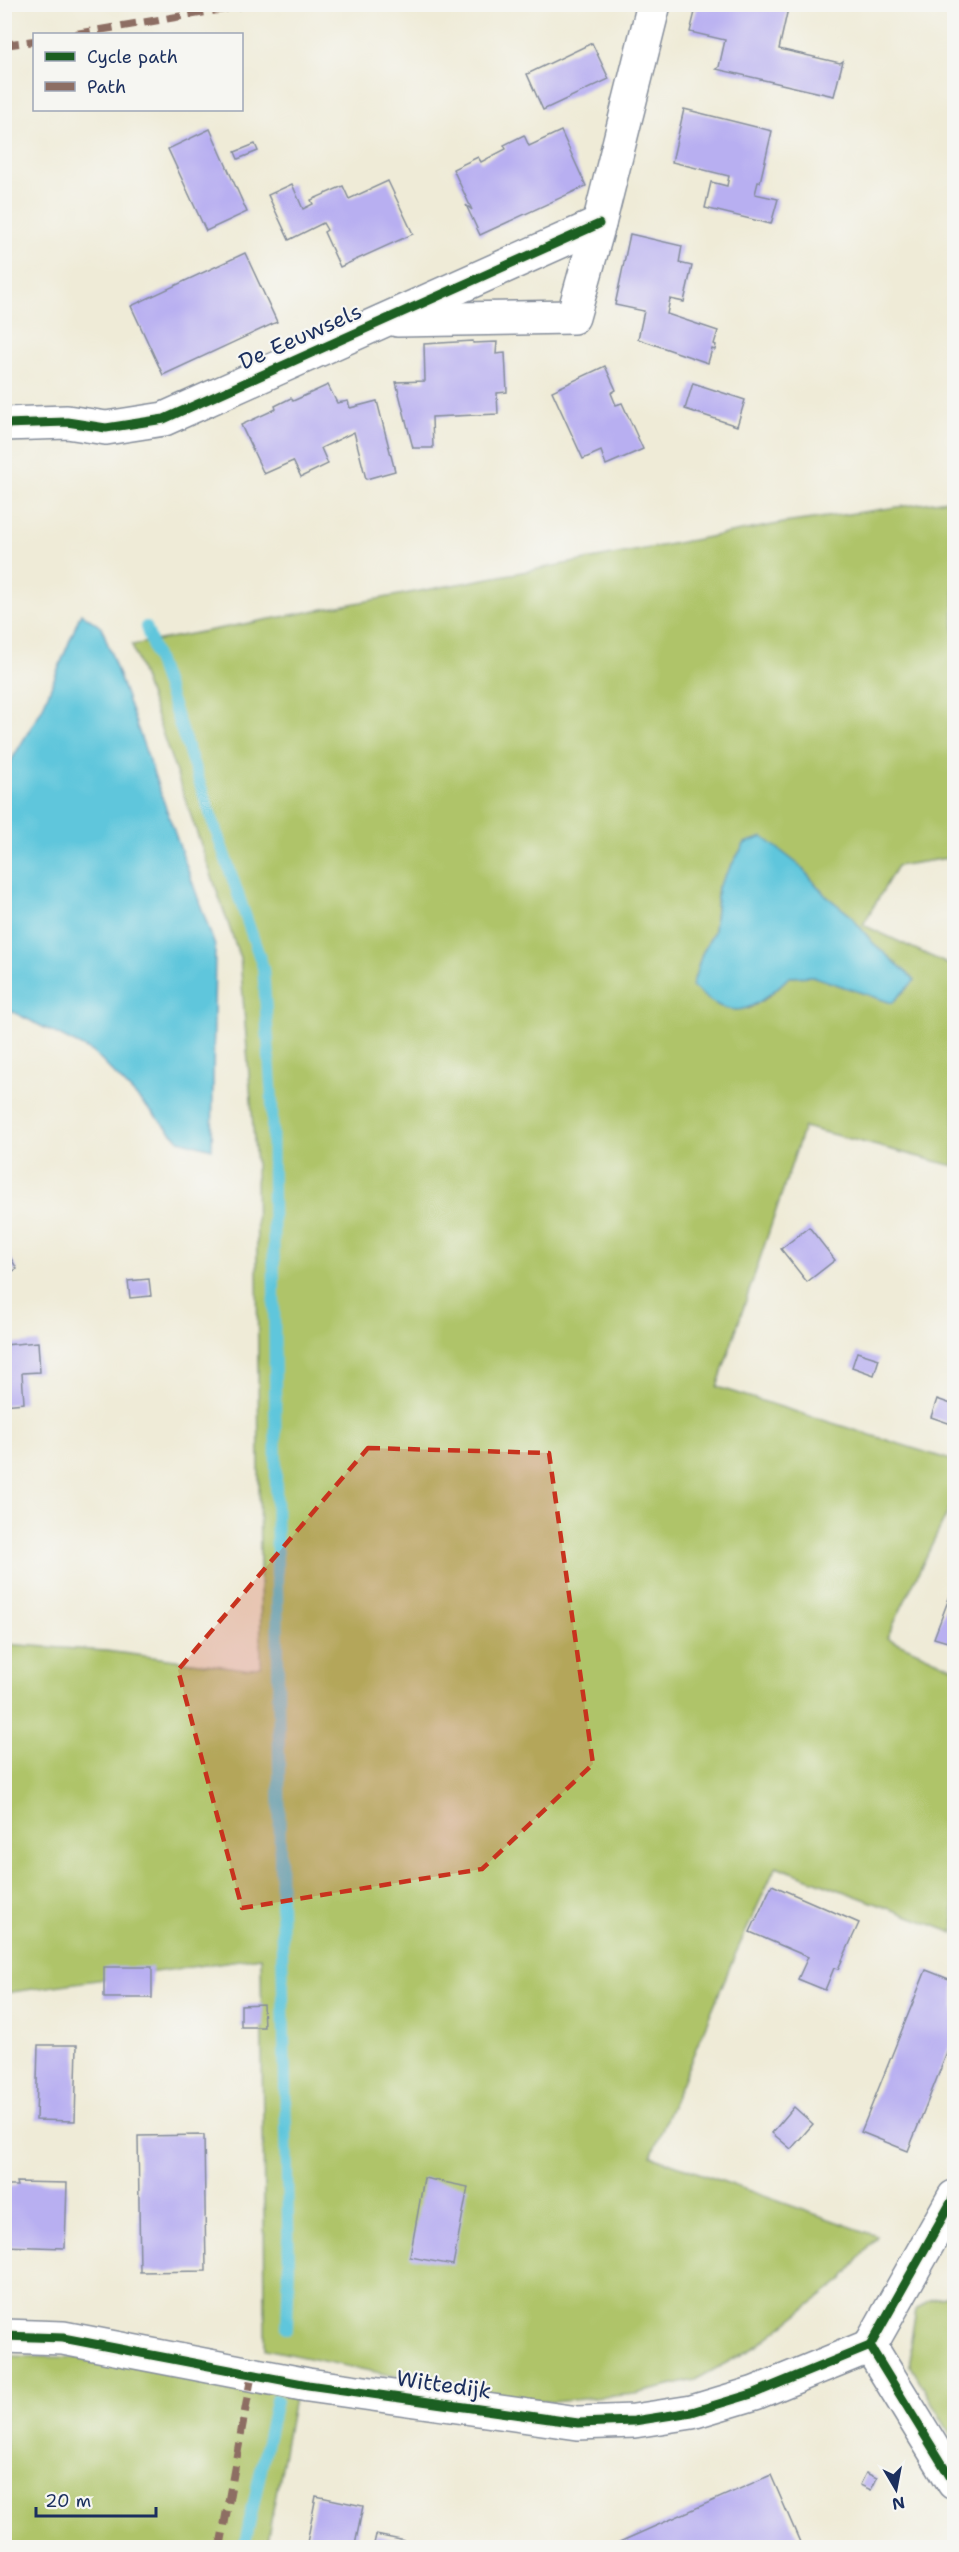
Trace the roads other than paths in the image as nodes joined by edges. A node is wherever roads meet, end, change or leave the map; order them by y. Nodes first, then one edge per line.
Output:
1 (654, 4) edge
2 (599, 224) junction
3 (384, 320) junction
4 (4, 424) edge
5 (954, 2197) edge
6 (4, 2336) edge
7 (870, 2346) junction
8 (954, 2483) edge

1 - 2 street, De Eeuwsels
2 - 3 street, De Eeuwsels
2 - 3 street, De Eeuwsels
3 - 4 street, De Eeuwsels
5 - 7 street
6 - 7 street, Wittedijk
7 - 8 street

